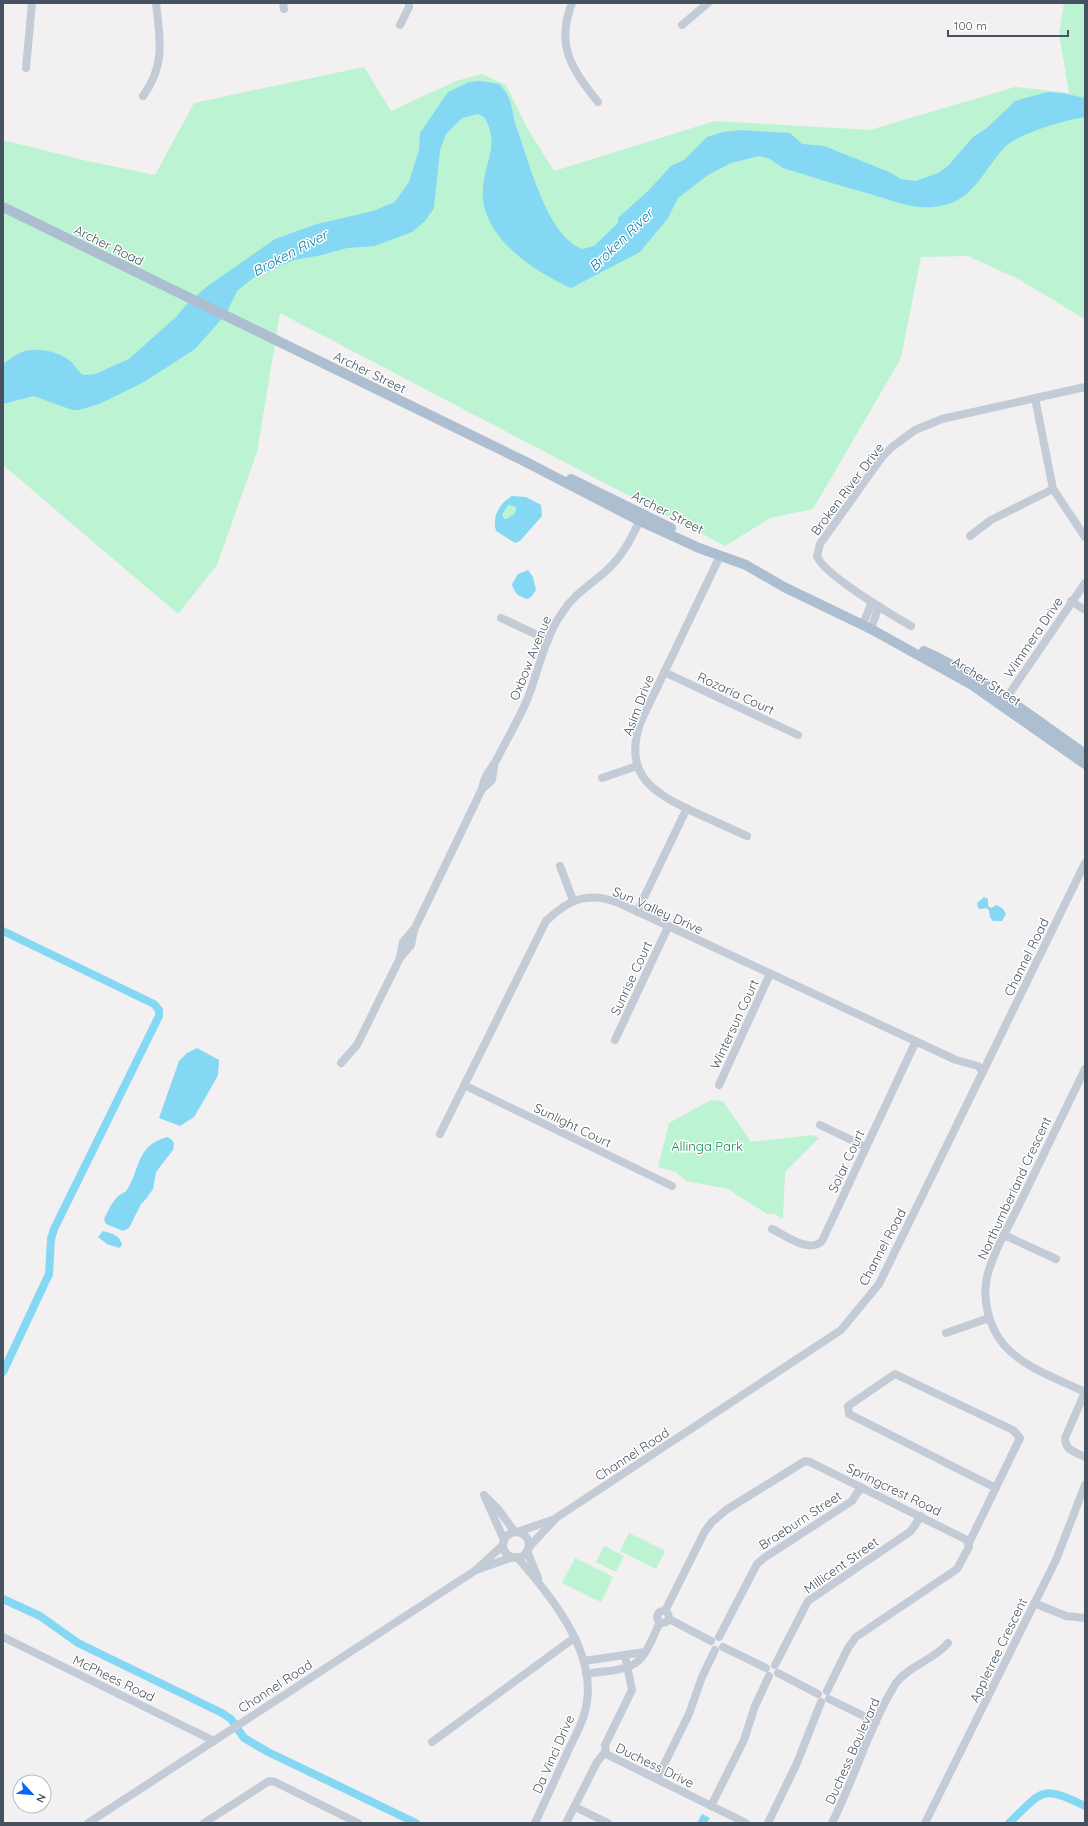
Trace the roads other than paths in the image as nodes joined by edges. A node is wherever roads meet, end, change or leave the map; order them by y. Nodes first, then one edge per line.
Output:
1 (32, 3) edge
2 (156, 3) edge
3 (409, 3) edge
4 (572, 3) edge
5 (708, 3) edge
6 (400, 25) dead end
7 (682, 25) dead end
8 (26, 68) dead end
9 (143, 96) dead end
10 (598, 102) dead end
11 (3, 207) edge
12 (204, 305) joint
13 (1085, 387) edge
14 (1035, 398) junction
15 (1053, 489) junction
16 (642, 517) junction
17 (970, 536) dead end
18 (1085, 537) edge
19 (719, 555) junction
20 (1085, 583) edge
21 (1071, 601) junction
22 (875, 604) junction
23 (1085, 610) edge
24 (501, 618) dead end
25 (867, 626) junction
26 (910, 626) dead end
27 (548, 640) junction
28 (664, 672) junction
29 (1004, 701) junction
30 (798, 735) dead end
31 (1052, 736) junction
32 (1085, 754) edge
33 (1085, 764) edge
34 (637, 766) junction
35 (602, 778) dead end
36 (687, 808) junction
37 (747, 836) dead end
38 (1085, 863) edge
39 (560, 866) dead end
40 (573, 900) junction
41 (637, 912) junction
42 (668, 927) junction
43 (770, 974) junction
44 (615, 1040) dead end
45 (916, 1041) junction
46 (341, 1063) dead end
47 (1085, 1069) edge
48 (983, 1072) junction
49 (719, 1084) dead end
50 (464, 1085) junction
51 (820, 1125) dead end
52 (440, 1134) dead end
53 (866, 1147) junction
54 (672, 1186) dead end
55 (772, 1229) dead end
56 (1004, 1235) junction
57 (1056, 1259) dead end
58 (989, 1318) junction
59 (946, 1333) dead end
60 (1085, 1392) edge
61 (1085, 1457) edge
62 (1085, 1485) edge
63 (861, 1487) junction
64 (996, 1488) junction
65 (921, 1516) junction
66 (556, 1518) junction
67 (516, 1532) junction
68 (504, 1543) junction
69 (969, 1543) junction
70 (528, 1549) junction
71 (515, 1557) junction
72 (476, 1570) junction
73 (541, 1586) junction
74 (1034, 1603) junction
75 (665, 1611) junction
76 (1085, 1618) edge
77 (669, 1619) junction
78 (660, 1622) junction
79 (3, 1637) edge
80 (574, 1638) junction
81 (720, 1638) junction
82 (711, 1641) junction
83 (948, 1643) dead end
84 (723, 1647) junction
85 (714, 1650) junction
86 (645, 1652) junction
87 (625, 1656) junction
88 (584, 1661) junction
89 (775, 1665) junction
90 (627, 1667) junction
91 (766, 1668) junction
92 (778, 1673) junction
93 (586, 1674) junction
94 (769, 1676) junction
95 (827, 1691) junction
96 (818, 1694) junction
97 (829, 1699) junction
98 (821, 1702) junction
99 (876, 1722) junction
100 (214, 1741) junction
101 (432, 1742) dead end
102 (605, 1752) junction
103 (656, 1779) junction
104 (711, 1806) junction
105 (574, 1807) junction
106 (88, 1823) edge
107 (204, 1823) edge
108 (358, 1823) edge
109 (535, 1823) edge
110 (566, 1823) edge
111 (608, 1823) edge
112 (746, 1823) edge
113 (768, 1823) edge
114 (832, 1823) edge
115 (925, 1823) edge

1 - 8 street
2 - 9 street
3 - 6 street
4 - 10 street
5 - 7 street
11 - 12 main road, Archer Road
12 - 16 main road, Archer Street
13 - 14 street, Broken River Drive
14 - 15 street
14 - 22 street, Broken River Drive
15 - 17 street
15 - 18 street
16 - 19 main road, Archer Street
16 - 27 street, Oxbow Avenue
19 - 25 main road, Archer Street
19 - 28 street, Asim Drive
20 - 21 street, Wimmera Drive
21 - 23 street
21 - 29 street, Wimmera Drive
22 - 25 street
22 - 26 street
24 - 27 street
25 - 29 main road, Archer Street
27 - 46 street, Oxbow Avenue
28 - 30 street, Rozaria Court
28 - 34 street, Asim Drive
29 - 31 main road, Archer Street
31 - 32 main road, Archer Street
31 - 33 main road, Archer Street
34 - 35 street
34 - 36 street, Asim Drive
36 - 37 street, Asim Drive
36 - 41 street
38 - 48 street, Channel Road
39 - 40 street
40 - 41 street, Sun Valley Drive
40 - 50 street, Sun Valley Drive
41 - 42 street, Sun Valley Drive
42 - 43 street, Sun Valley Drive
42 - 44 street, Sunrise Court
43 - 45 street, Sun Valley Drive
43 - 49 street, Wintersun Court
45 - 48 street, Sun Valley Drive
45 - 53 street, Solar Court
47 - 56 street, Northumberland Crescent
48 - 66 street, Channel Road
50 - 52 street, Sun Valley Drive
50 - 54 street, Sunlight Court
51 - 53 street
53 - 55 street, Solar Court
56 - 57 street
56 - 58 street, Northumberland Crescent
58 - 59 street
58 - 60 street, Northumberland Crescent
60 - 61 street
62 - 74 street, Appletree Crescent
63 - 65 street, Springcrest Road
63 - 75 street, Springcrest Road
63 - 81 street, Braeburn Street
64 - 64 street
64 - 69 street
65 - 69 street, Springcrest Road
65 - 89 street, Millicent Street
66 - 67 street, Channel Road
66 - 70 street, Channel Road
67 - 68 street
67 - 68 street
67 - 70 street
68 - 71 street
68 - 72 street, Channel Road
69 - 95 street
70 - 71 street
70 - 73 street, Da Vinci Drive
71 - 72 street, Channel Road
71 - 73 street, Da Vinci Drive
72 - 100 street, Channel Road
73 - 80 street, Da Vinci Drive
74 - 76 street
74 - 115 street, Appletree Crescent
75 - 77 street
75 - 78 street
77 - 78 street
77 - 82 street
78 - 86 street
79 - 100 street, McPhees Road
80 - 88 street, Da Vinci Drive
80 - 101 street
81 - 82 street
81 - 84 street
82 - 85 street
83 - 99 street, Duchess Boulevard
84 - 85 street
84 - 91 street
85 - 103 street
86 - 87 street
86 - 90 street
87 - 88 street
87 - 90 street, Duchess Drive
88 - 93 street, Da Vinci Drive
89 - 91 street
89 - 92 street
90 - 93 street
90 - 102 street, Duchess Drive
91 - 94 street
92 - 94 street
92 - 96 street
93 - 109 street, Da Vinci Drive
94 - 104 street
95 - 96 street
95 - 97 street
96 - 98 street
97 - 98 street
97 - 99 street
98 - 113 street
99 - 114 street, Duchess Boulevard
100 - 106 street, Channel Road
102 - 103 street, Duchess Drive
102 - 105 street
103 - 104 street, Duchess Drive
104 - 112 street, Duchess Drive
105 - 110 street
105 - 111 street
107 - 108 street

